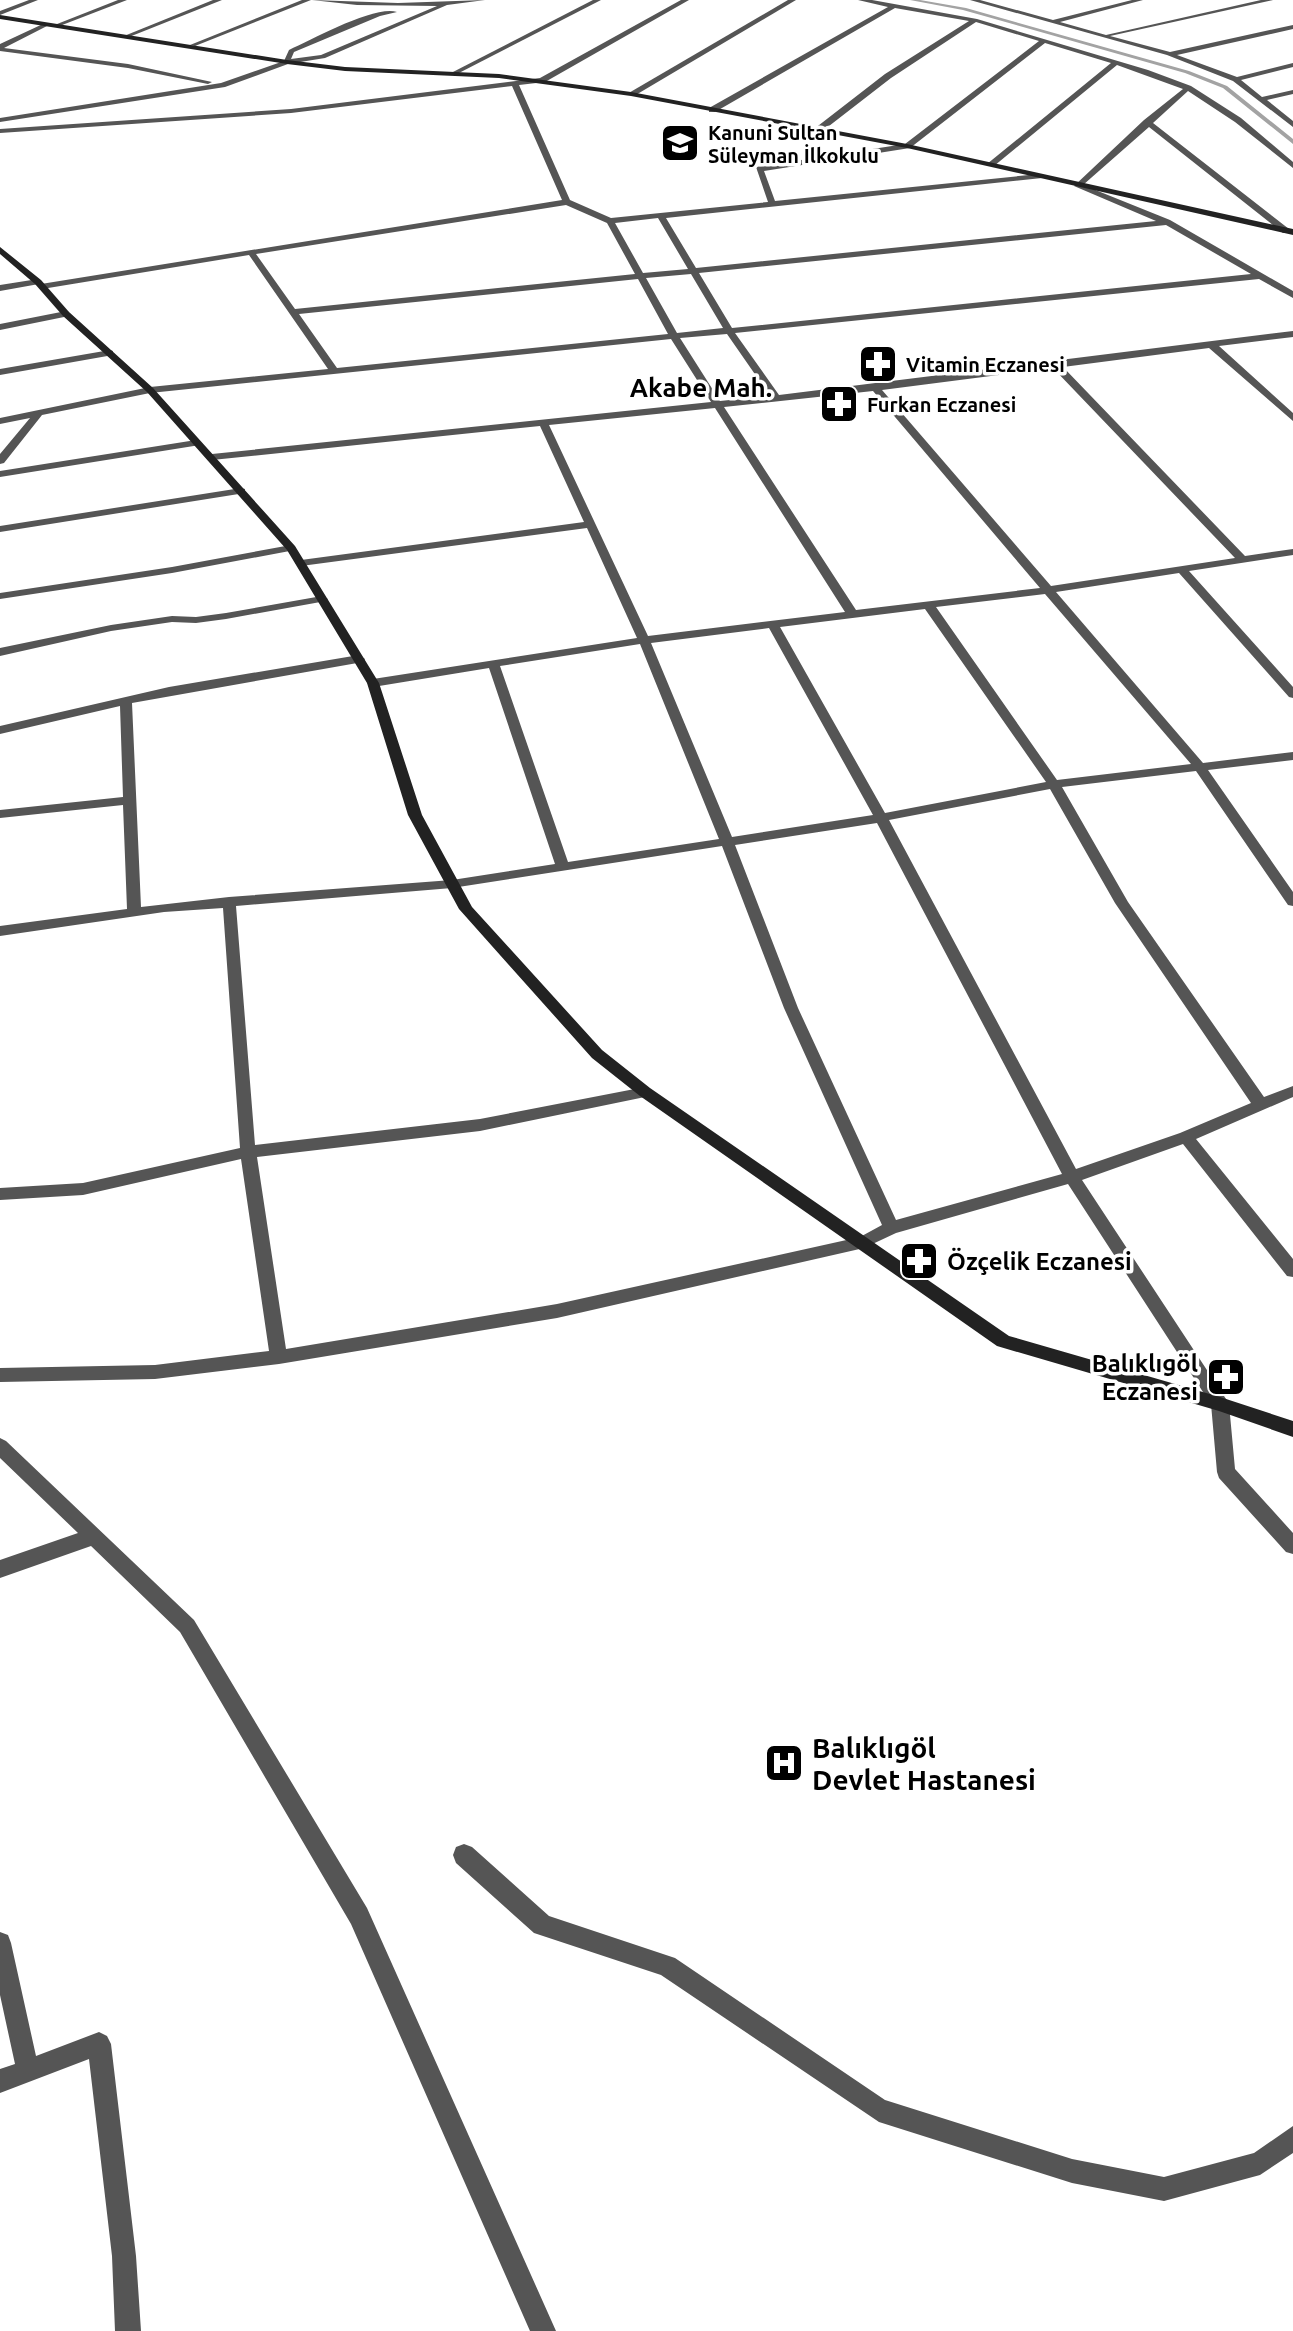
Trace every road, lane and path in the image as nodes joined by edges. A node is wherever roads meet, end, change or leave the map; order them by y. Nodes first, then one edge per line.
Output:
1 (35, 0) edge
2 (124, 0) edge
3 (219, 0) edge
4 (308, 0) edge
5 (315, 0) edge
6 (482, 0) edge
7 (598, 0) edge
8 (686, 0) edge
9 (793, 0) edge
10 (861, 0) edge
11 (973, 0) edge
12 (1005, 0) edge
13 (1140, 0) edge
14 (1270, 0) edge
15 (445, 2) edge
16 (988, 4) junction
17 (431, 5) junction
18 (894, 6) junction
19 (0, 15) edge
20 (975, 20) junction
21 (1054, 21) junction
22 (45, 25) junction
23 (55, 26) junction
24 (1293, 27) edge
25 (1103, 35) junction
26 (127, 36) junction
27 (1045, 40) junction
28 (193, 45) junction
29 (0, 48) edge
30 (1169, 54) junction
31 (1117, 61) junction
32 (287, 62) junction
33 (1293, 65) edge
34 (455, 73) junction
35 (1236, 79) junction
36 (542, 80) junction
37 (515, 84) junction
38 (222, 85) junction
39 (1188, 88) junction
40 (1293, 92) edge
41 (631, 94) junction
42 (1262, 99) junction
43 (712, 110) junction
44 (0, 120) edge
45 (1147, 122) junction
46 (1293, 125) edge
47 (0, 131) edge
48 (817, 131) junction
49 (907, 146) junction
50 (991, 164) junction
51 (1293, 166) edge
52 (1039, 176) junction
53 (1078, 186) junction
54 (567, 202) junction
55 (772, 203) junction
56 (660, 215) junction
57 (610, 221) junction
58 (1167, 222) junction
59 (1289, 232) edge
60 (1, 252) edge
61 (252, 254) junction
62 (692, 271) junction
63 (640, 277) junction
64 (1264, 277) junction
65 (1280, 278) dead end
66 (40, 284) junction
67 (0, 288) edge
68 (1293, 295) edge
69 (292, 312) junction
70 (66, 314) junction
71 (0, 327) edge
72 (729, 330) junction
73 (1293, 334) edge
74 (674, 337) junction
75 (1213, 346) junction
76 (110, 353) junction
77 (1056, 365) junction
78 (334, 370) junction
79 (0, 372) edge
80 (875, 388) junction
81 (150, 390) junction
82 (776, 397) junction
83 (715, 404) junction
84 (37, 415) junction
85 (1293, 418) edge
86 (0, 421) edge
87 (543, 422) junction
88 (196, 443) junction
89 (212, 457) junction
90 (0, 461) edge
91 (0, 474) edge
92 (241, 491) junction
93 (590, 524) junction
94 (0, 529) edge
95 (291, 548) junction
96 (1293, 552) edge
97 (1241, 558) junction
98 (301, 563) junction
99 (1180, 568) junction
100 (1049, 590) junction
101 (0, 596) edge
102 (322, 599) junction
103 (929, 606) junction
104 (853, 615) junction
105 (773, 625) junction
106 (644, 640) junction
107 (0, 652) edge
108 (359, 659) junction
109 (494, 666) junction
110 (373, 683) junction
111 (1293, 694) edge
112 (126, 702) junction
113 (0, 730) edge
114 (1293, 756) edge
115 (1200, 767) junction
116 (1054, 784) junction
117 (131, 800) junction
118 (0, 814) edge
119 (881, 818) junction
120 (728, 844) junction
121 (563, 867) junction
122 (452, 884) junction
123 (229, 901) junction
124 (1293, 902) edge
125 (134, 911) junction
126 (0, 931) edge
127 (1293, 1091) edge
128 (645, 1092) junction
129 (1260, 1104) junction
130 (1186, 1137) junction
131 (248, 1152) junction
132 (1072, 1177) junction
133 (0, 1194) edge
134 (891, 1228) junction
135 (864, 1242) junction
136 (1293, 1271) edge
137 (279, 1357) junction
138 (0, 1375) edge
139 (1220, 1404) junction
140 (1293, 1429) edge
141 (0, 1446) edge
142 (92, 1537) junction
143 (1293, 1546) edge
144 (0, 1569) edge
145 (464, 1855) dead end
146 (0, 1943) edge
147 (28, 2071) junction
148 (0, 2081) edge
149 (1293, 2138) edge
150 (128, 2331) edge
151 (543, 2331) edge

1 - 19 street
2 - 23 street
3 - 26 street
4 - 28 street
5 - 17 street
6 - 15 street
7 - 34 street
8 - 36 street
9 - 41 street
10 - 18 street
11 - 16 street
12 - 16 street
13 - 21 street
14 - 25 street
15 - 17 street
15 - 32 street
16 - 21 street
17 - 32 street
18 - 20 street
18 - 43 street
19 - 22 street
20 - 27 street
20 - 48 street
21 - 25 street
22 - 23 street
22 - 29 street
23 - 26 street
24 - 30 street
25 - 30 street
26 - 28 street
27 - 31 street
27 - 49 street
28 - 32 street
29 - 38 street
30 - 35 street
31 - 39 street
31 - 50 street
32 - 34 street
32 - 38 street
33 - 35 street
34 - 36 street
35 - 42 street
36 - 37 street
36 - 41 street
37 - 47 street
37 - 54 street
38 - 44 street
39 - 45 street
39 - 51 street
40 - 42 street
41 - 43 street
42 - 46 street
43 - 48 street
45 - 53 street
45 - 59 street
48 - 49 street
49 - 50 street
49 - 55 street
50 - 52 street
52 - 53 street
52 - 55 street
53 - 58 street
53 - 59 street
54 - 57 street
54 - 61 street
55 - 56 street
56 - 57 street
56 - 62 street
57 - 63 street
58 - 62 street
58 - 64 street
60 - 66 street
61 - 66 street
61 - 69 street
62 - 63 street
62 - 72 street
63 - 69 street
63 - 74 street
64 - 65 street
64 - 68 street
64 - 72 street
66 - 67 street
66 - 70 street
69 - 78 street
70 - 71 street
70 - 76 street
72 - 74 street
72 - 82 street
73 - 75 street
74 - 78 street
74 - 83 street
75 - 77 street
75 - 85 street
76 - 79 street
76 - 81 street
77 - 80 street
77 - 97 street
78 - 81 street
80 - 82 street
80 - 100 street
81 - 84 street
81 - 88 street
82 - 83 street
83 - 87 street
83 - 104 street
84 - 86 street
84 - 90 street
87 - 89 street
87 - 93 street
88 - 89 street
88 - 91 street
89 - 92 street
92 - 94 street
92 - 95 street
93 - 98 street
93 - 106 street
95 - 98 street
95 - 101 street
96 - 97 street
97 - 99 street
98 - 102 street
99 - 100 street
99 - 111 street
100 - 103 street
100 - 115 street
102 - 107 street
102 - 108 street
103 - 104 street
103 - 116 street
104 - 105 street
105 - 106 street
105 - 119 street
106 - 109 street
106 - 120 street
108 - 110 street
108 - 112 street
109 - 110 street
109 - 121 street
110 - 122 street
112 - 113 street
112 - 117 street
114 - 115 street
115 - 116 street
115 - 124 street
116 - 119 street
116 - 129 street
117 - 118 street
117 - 125 street
119 - 120 street
119 - 132 street
120 - 121 street
120 - 134 street
121 - 122 street
122 - 123 street
122 - 128 street
123 - 125 street
123 - 131 street
125 - 126 street
127 - 129 street
128 - 131 street
128 - 135 street
129 - 130 street
130 - 132 street
130 - 136 street
131 - 133 street
131 - 137 street
132 - 134 street
132 - 139 street
134 - 135 street
135 - 137 street
135 - 139 street
137 - 138 street
139 - 140 street
139 - 143 street
141 - 142 street
142 - 144 street
142 - 151 street
145 - 149 street
146 - 147 street
147 - 148 street
147 - 150 street

